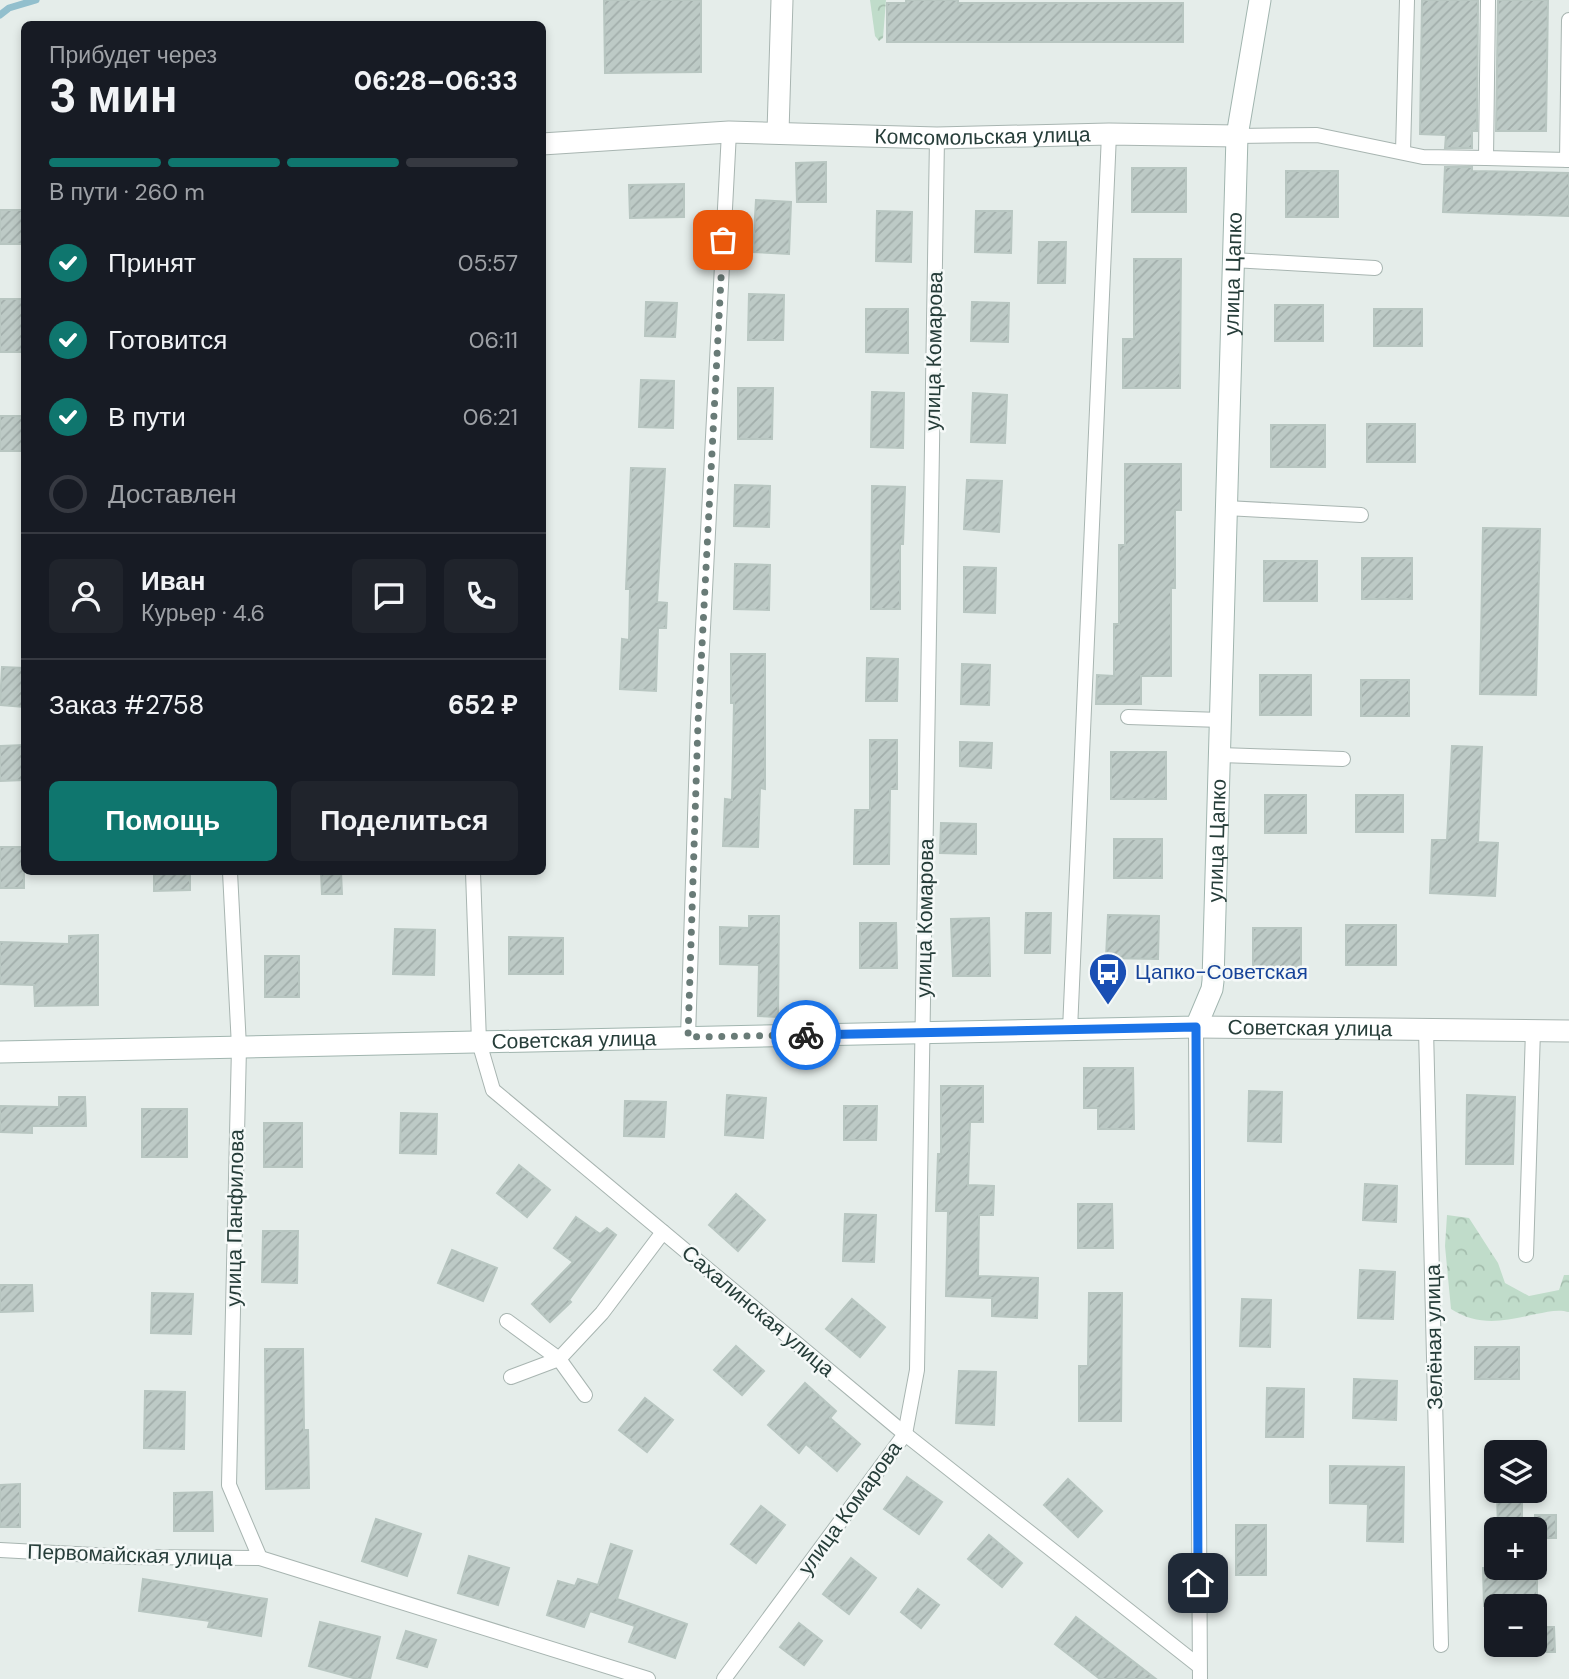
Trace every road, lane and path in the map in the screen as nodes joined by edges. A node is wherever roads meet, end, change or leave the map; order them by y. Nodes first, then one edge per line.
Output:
1 (782, 0) edge
2 (1259, 0) edge
3 (1407, 0) edge
4 (1488, 0) edge
5 (1569, 20) edge
6 (729, 132) junction
7 (778, 132) junction
8 (1109, 134) junction
9 (1237, 136) junction
10 (937, 138) junction
11 (546, 144) edge
12 (1403, 152) junction
13 (1486, 158) junction
14 (1568, 160) edge
15 (1233, 260) junction
16 (1375, 268) dead end
17 (1227, 508) junction
18 (1361, 515) dead end
19 (1128, 717) dead end
20 (1221, 720) junction
21 (1220, 755) junction
22 (1343, 759) dead end
23 (230, 875) edge
24 (473, 875) edge
25 (1196, 1027) junction
26 (1426, 1029) junction
27 (1070, 1030) junction
28 (1533, 1030) junction
29 (1569, 1031) edge
30 (923, 1032) junction
31 (688, 1037) junction
32 (479, 1042) junction
33 (239, 1047) junction
34 (0, 1052) edge
35 (663, 1232) junction
36 (1526, 1255) dead end
37 (508, 1321) dead end
38 (559, 1359) junction
39 (511, 1377) dead end
40 (584, 1395) dead end
41 (905, 1434) junction
42 (0, 1550) edge
43 (260, 1558) junction
44 (1441, 1645) dead end
45 (1199, 1672) edge
46 (648, 1679) edge
47 (724, 1679) edge

1 - 7 street
2 - 9 street, улица Цапко
3 - 12 lane
4 - 13 lane
5 - 14 lane
6 - 7 street, Комсомольская улица
6 - 11 street, Комсомольская улица
6 - 31 lane
7 - 10 street, Комсомольская улица
8 - 9 street, Комсомольская улица
8 - 10 street, Комсомольская улица
8 - 27 lane
9 - 12 lane
9 - 15 street, улица Цапко
10 - 30 lane, улица Комарова
12 - 13 lane
13 - 14 lane
15 - 16 lane
15 - 17 street, улица Цапко
17 - 18 lane
17 - 20 street, улица Цапко
19 - 20 lane
20 - 21 street, улица Цапко
21 - 22 lane
21 - 25 street, улица Цапко
23 - 33 lane, улица Панфилова
24 - 32 lane, Сахалинская улица
25 - 26 street, Советская улица
25 - 27 street, Советская улица
25 - 45 lane, улица Цапко
26 - 28 street, Советская улица
26 - 44 lane, Зелёная улица
27 - 30 street, Советская улица
28 - 29 street, Советская улица
28 - 36 lane
30 - 31 street, Советская улица
30 - 41 lane, улица Комарова
31 - 32 street, Советская улица
32 - 33 street, Советская улица
32 - 35 lane, Сахалинская улица
33 - 34 street, Советская улица
33 - 43 lane, улица Панфилова
35 - 38 lane
35 - 41 lane, Сахалинская улица
37 - 38 lane
38 - 39 lane
38 - 40 lane
41 - 45 lane, Сахалинская улица
41 - 47 lane, улица Комарова
42 - 43 lane, Первомайская улица
43 - 46 lane

